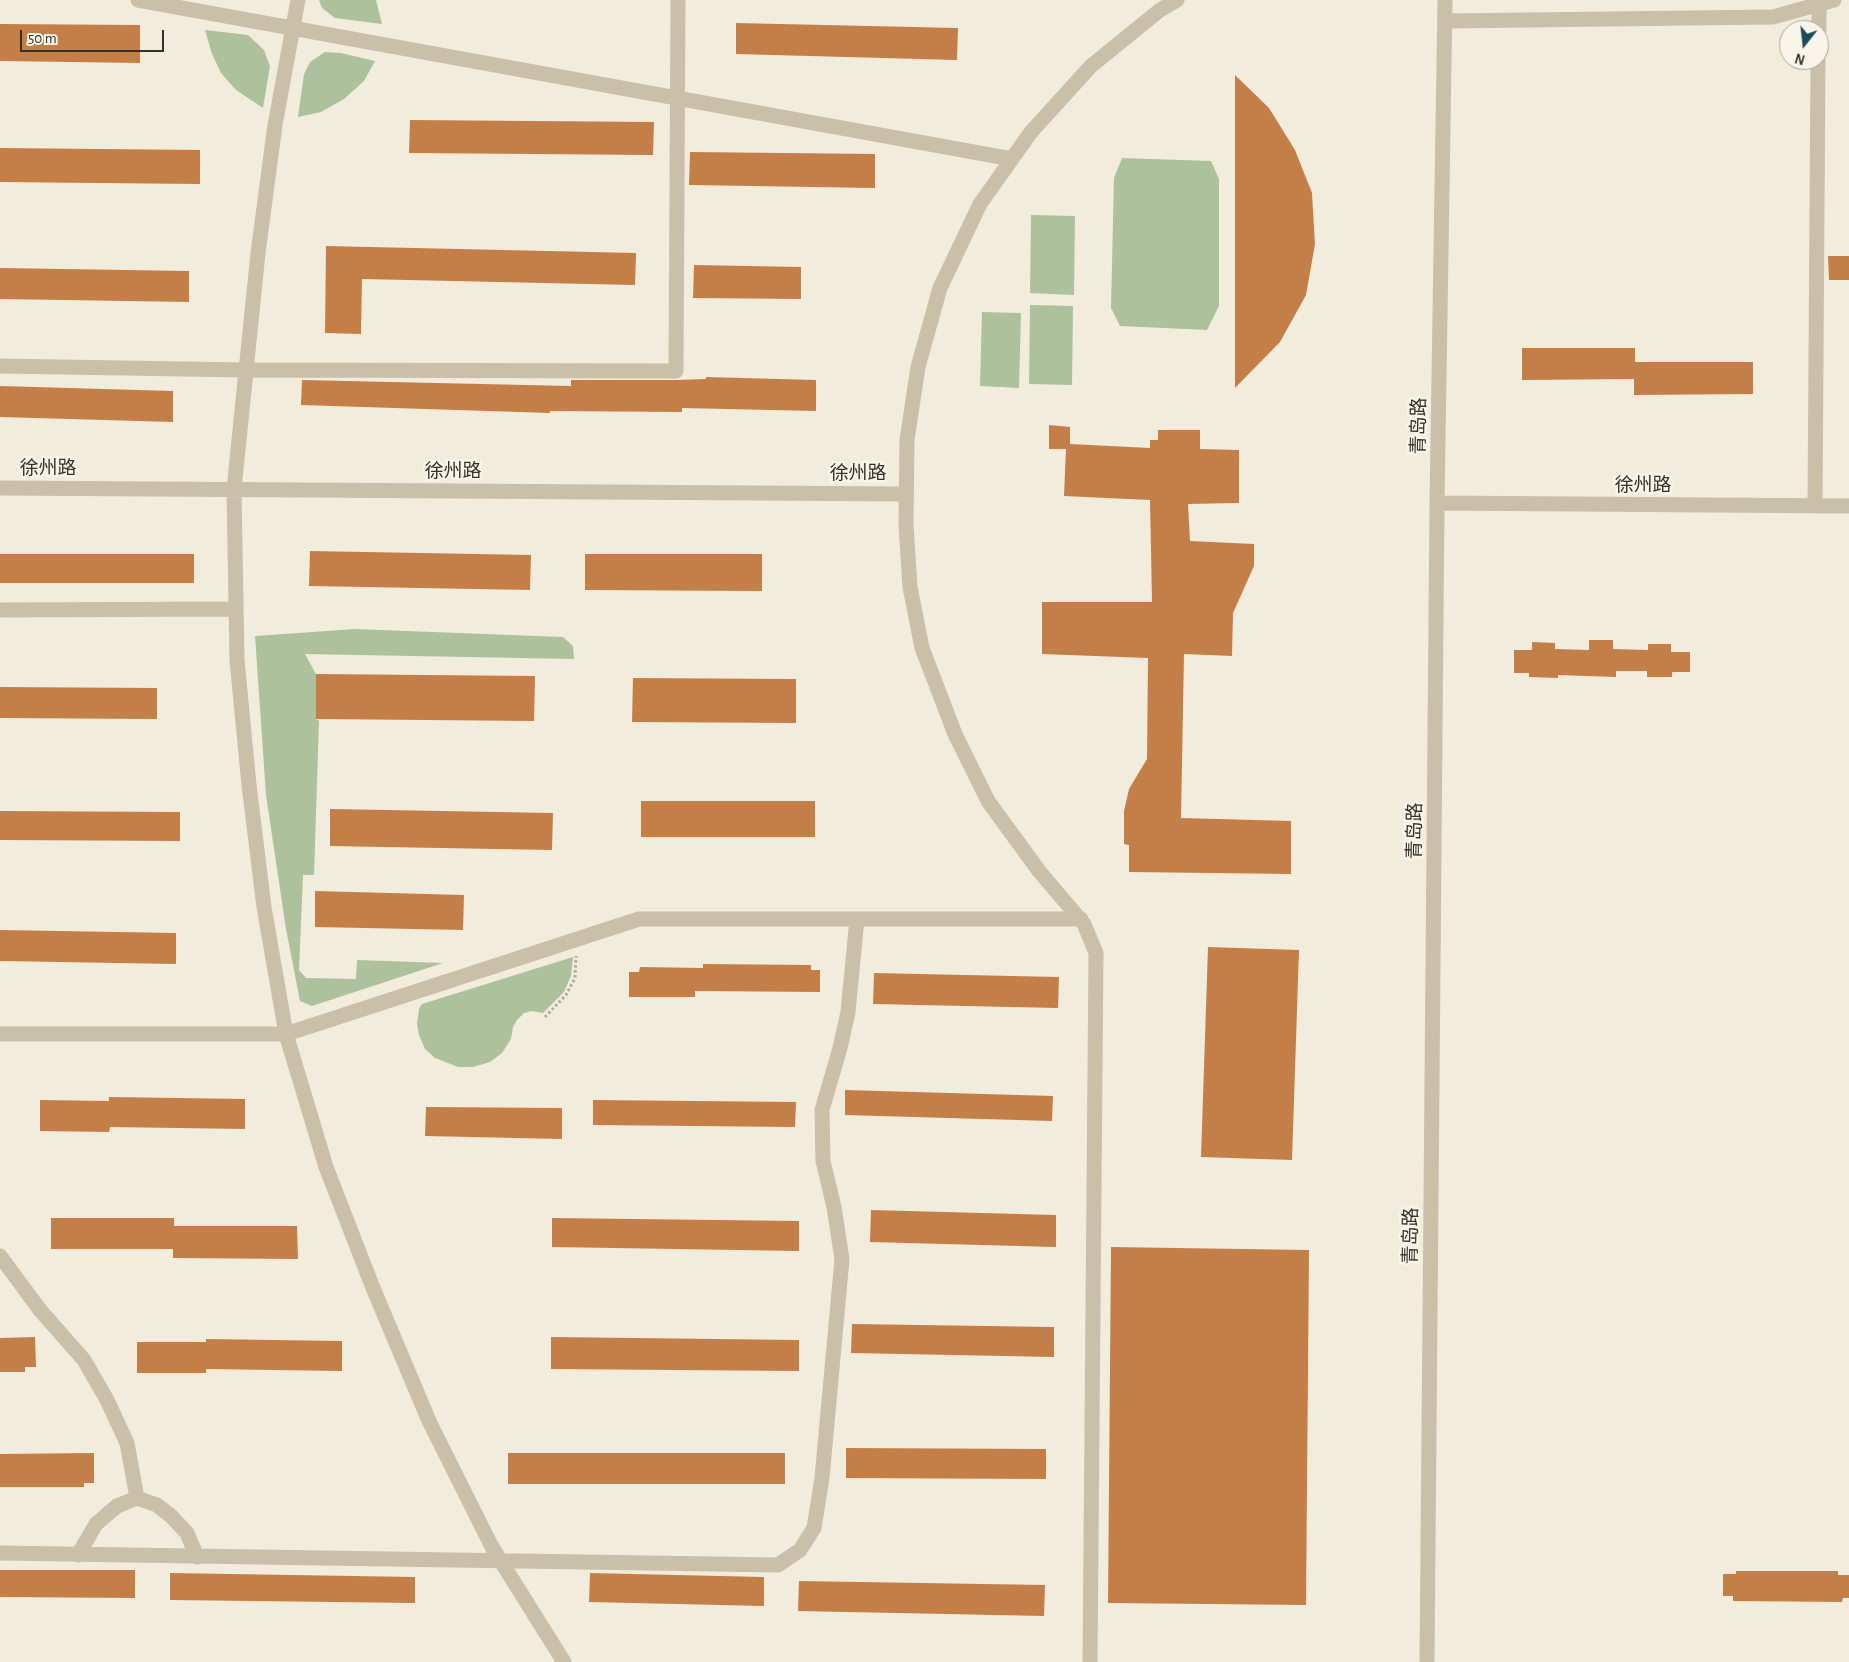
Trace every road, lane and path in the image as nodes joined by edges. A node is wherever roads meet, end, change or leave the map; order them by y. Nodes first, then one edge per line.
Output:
1 (138, 0) edge
2 (298, 0) edge
3 (678, 0) edge
4 (1177, 0) edge
5 (1445, 0) edge
6 (1834, 0) edge
7 (1819, 5) junction
8 (1819, 20) edge
9 (1445, 21) junction
10 (292, 28) junction
11 (1818, 70) edge
12 (678, 98) junction
13 (1012, 159) junction
14 (0, 366) edge
15 (246, 370) junction
16 (0, 488) edge
17 (234, 489) junction
18 (906, 494) junction
19 (1437, 503) junction
20 (1815, 506) junction
21 (1849, 506) edge
22 (236, 609) junction
23 (0, 610) edge
24 (857, 919) junction
25 (1081, 919) junction
26 (571, 941) junction
27 (545, 1017) dead end
28 (0, 1034) edge
29 (286, 1034) junction
30 (0, 1256) edge
31 (137, 1498) junction
32 (0, 1553) edge
33 (78, 1555) junction
34 (197, 1557) junction
35 (502, 1562) junction
36 (564, 1662) edge
37 (1090, 1662) edge
38 (1427, 1662) edge

1 - 10 street
2 - 10 street
3 - 12 street
4 - 13 street
5 - 9 street, 青岛路
6 - 7 street
7 - 8 street
7 - 9 street
9 - 19 street, 青岛路
10 - 12 street
10 - 15 street
11 - 20 street
12 - 13 street
12 - 15 street
13 - 18 street
14 - 15 street
15 - 17 street
16 - 17 street, 徐州路
17 - 18 street, 徐州路
17 - 22 street
18 - 25 street
19 - 20 street, 徐州路
19 - 38 street, 青岛路
20 - 21 street, 徐州路
22 - 23 street
22 - 29 street
24 - 25 street
24 - 26 street
24 - 35 street
25 - 37 street
26 - 27 path
26 - 29 street
28 - 29 street
29 - 35 street
30 - 31 street
31 - 33 street
31 - 34 street
32 - 33 street
33 - 34 street
34 - 35 street
35 - 36 street

